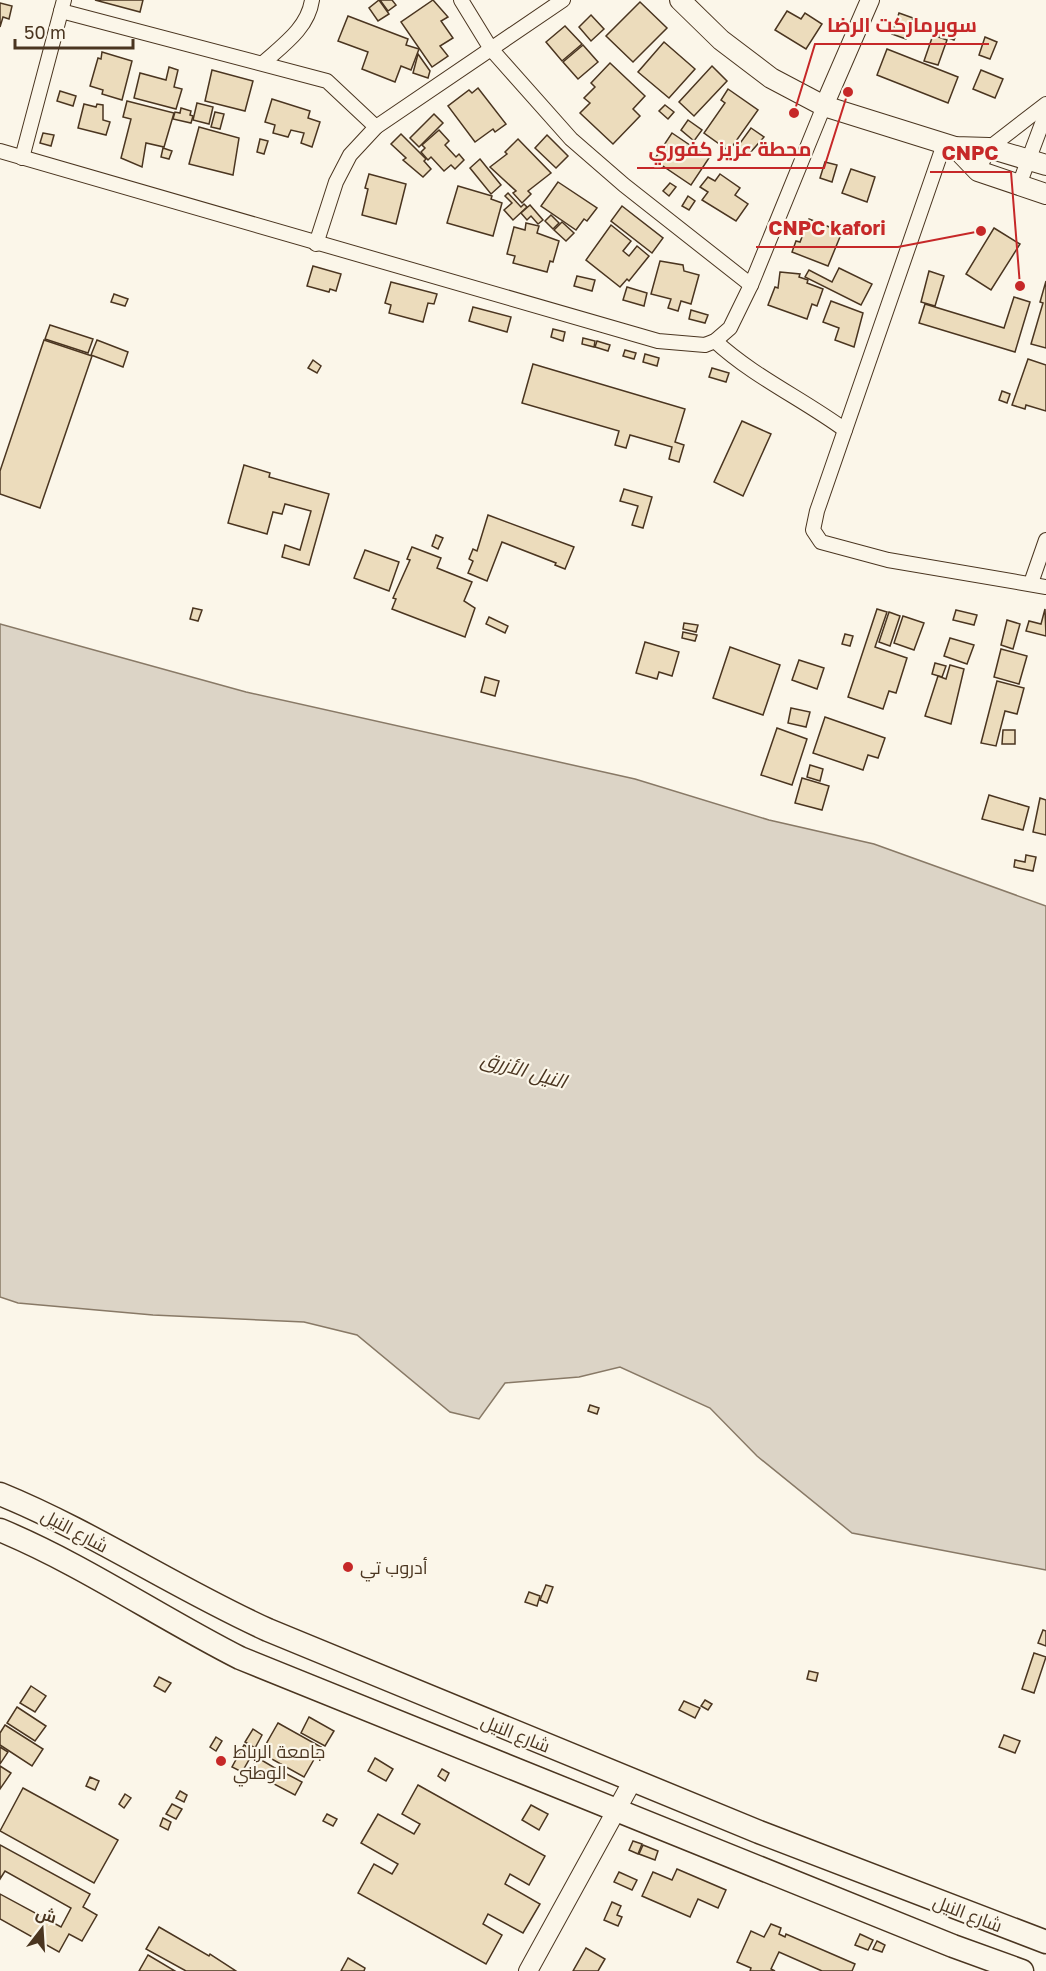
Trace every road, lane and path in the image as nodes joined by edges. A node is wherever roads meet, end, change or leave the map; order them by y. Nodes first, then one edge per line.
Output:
1 (312, 0) edge
2 (461, 0) edge
3 (563, 0) edge
4 (680, 0) edge
5 (870, 0) edge
6 (62, 6) edge
7 (491, 49) junction
8 (263, 63) junction
9 (1046, 104) edge
10 (824, 106) junction
11 (1046, 112) edge
12 (376, 127) junction
13 (949, 145) junction
14 (989, 148) junction
15 (0, 151) edge
16 (22, 158) junction
17 (1027, 160) junction
18 (1046, 165) edge
19 (978, 171) junction
20 (1019, 185) junction
21 (1046, 194) edge
22 (316, 244) junction
23 (751, 285) junction
24 (715, 342) junction
25 (845, 430) junction
26 (1046, 540) edge
27 (1031, 583) junction
28 (1046, 587) edge
29 (0, 1494) edge
30 (0, 1530) edge
31 (633, 1780) junction
32 (617, 1810) junction
33 (1046, 1942) edge
34 (528, 1971) edge
35 (1022, 1971) edge

1 - 8 street
2 - 7 street
3 - 7 street
4 - 10 main road
5 - 10 street
6 - 8 street
6 - 16 street
7 - 12 street
7 - 23 street
8 - 12 street
9 - 14 street
10 - 13 main road
10 - 23 street
11 - 17 street
12 - 22 street
13 - 14 main road
13 - 19 main road
13 - 25 street
14 - 17 main road
14 - 19 street
15 - 16 street
16 - 22 street
17 - 18 main road
17 - 20 street
19 - 20 main road
20 - 21 main road
22 - 24 street
23 - 24 street
24 - 25 street
25 - 27 street
26 - 27 street
27 - 28 street
29 - 31 main road, شارع النيل
30 - 32 main road, شارع النيل
31 - 32 street
31 - 33 main road, شارع النيل
32 - 34 street
32 - 35 main road, شارع النيل

